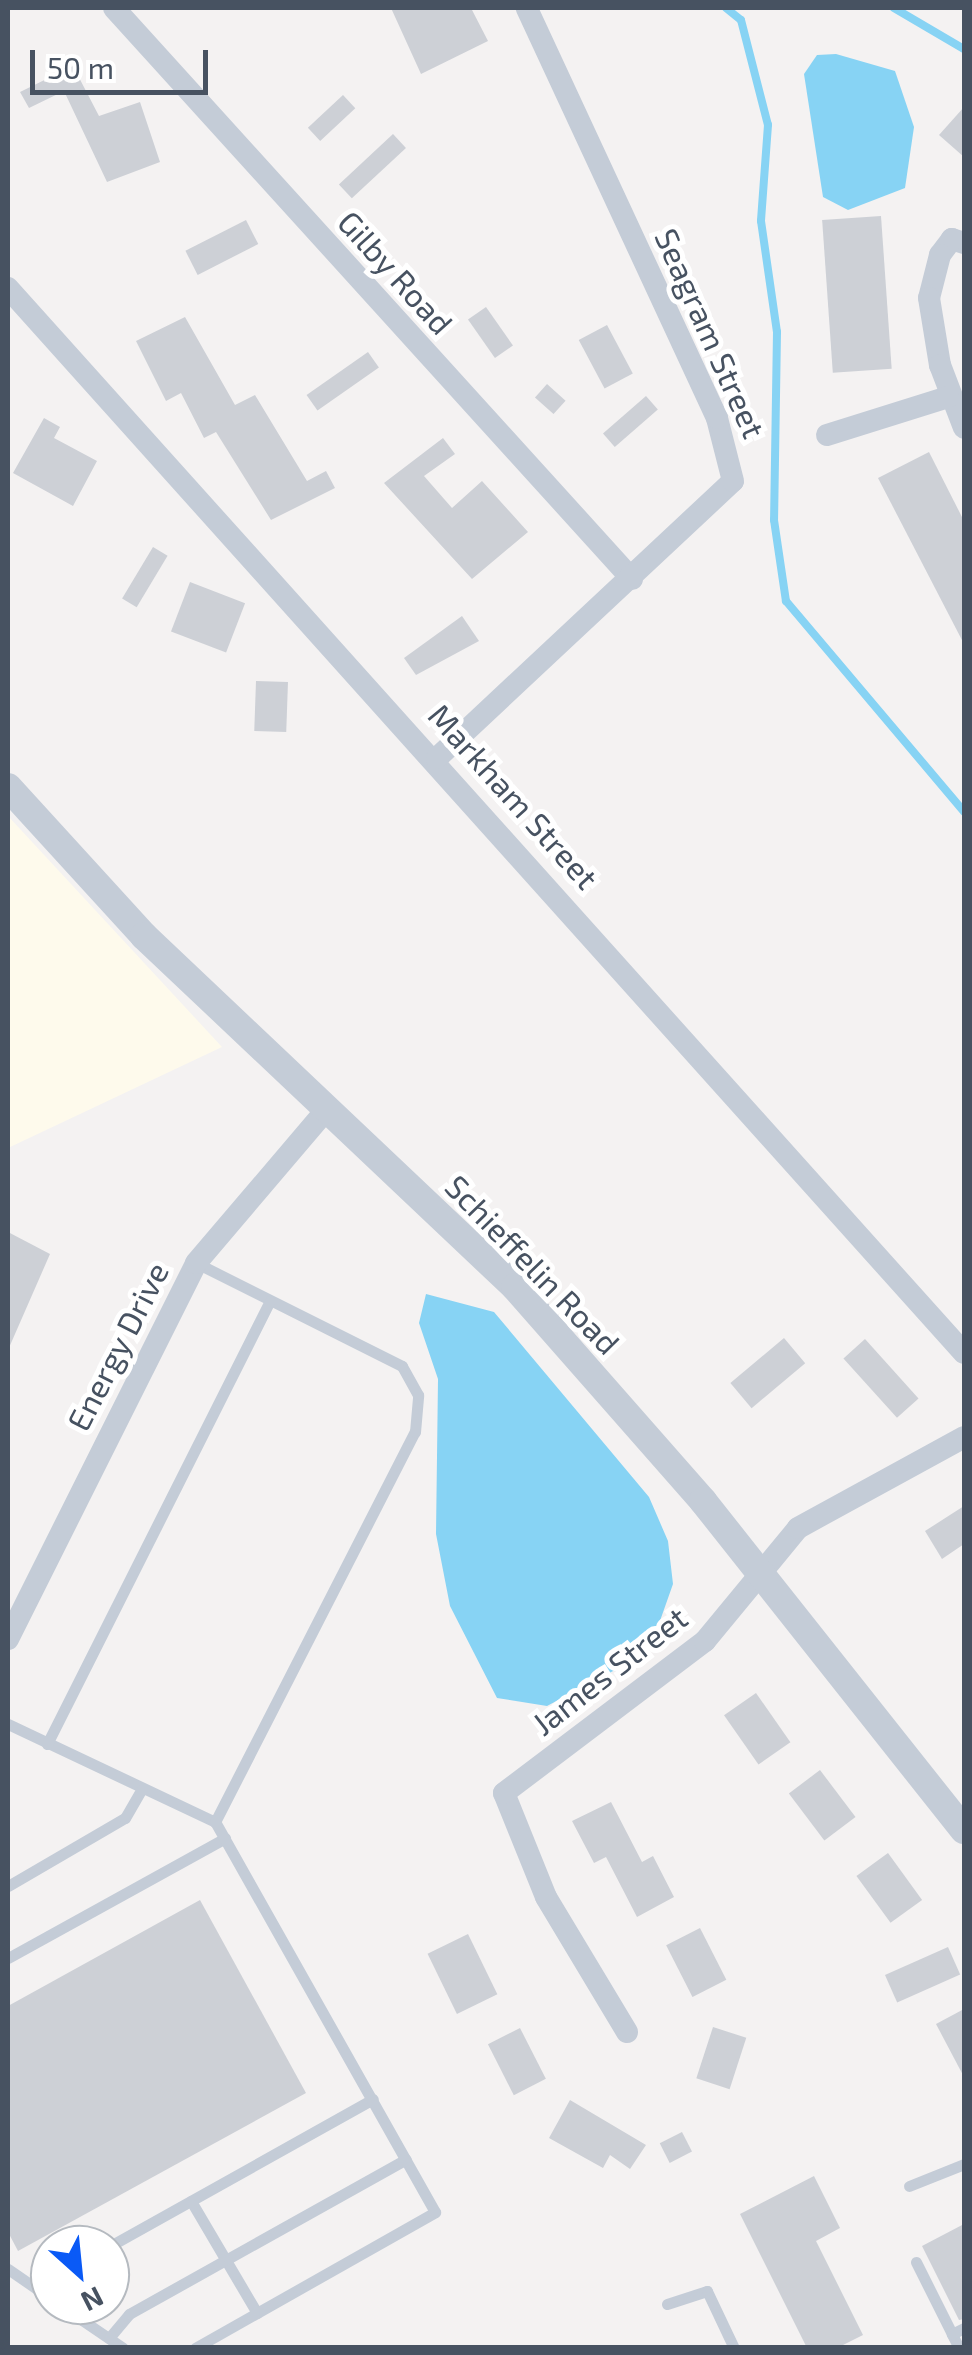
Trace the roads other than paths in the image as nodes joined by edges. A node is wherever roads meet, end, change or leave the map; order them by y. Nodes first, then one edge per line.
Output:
1 (114, 8) edge
2 (527, 8) edge
3 (958, 241) edge
4 (8, 288) edge
5 (948, 397) junction
6 (964, 428) edge
7 (827, 436) dead end
8 (632, 579) junction
9 (437, 758) junction
10 (8, 788) edge
11 (327, 1109) junction
12 (196, 1263) junction
13 (270, 1301) junction
14 (964, 1353) edge
15 (964, 1437) edge
16 (760, 1575) junction
17 (8, 1639) edge
18 (8, 1724) edge
19 (47, 1744) junction
20 (140, 1790) junction
21 (215, 1822) junction
22 (964, 1830) edge
23 (224, 1838) junction
24 (8, 1886) edge
25 (8, 1958) edge
26 (627, 2032) dead end
27 (372, 2099) junction
28 (406, 2160) junction
29 (964, 2164) edge
30 (909, 2186) dead end
31 (191, 2201) junction
32 (130, 2235) edge
33 (226, 2260) junction
34 (916, 2262) dead end
35 (8, 2269) edge
36 (30, 2282) edge
37 (667, 2304) dead end
38 (257, 2313) junction
39 (90, 2325) edge
40 (964, 2328) edge
41 (952, 2334) junction
42 (109, 2338) junction
43 (123, 2348) edge
44 (194, 2348) edge
45 (734, 2348) edge
46 (958, 2348) edge

1 - 8 street, Gilby Road
2 - 8 street, Seagram Street
3 - 5 street
4 - 9 street, Markham Street
5 - 6 street
5 - 7 street
8 - 9 street, Seagram Street
9 - 14 street, Markham Street
10 - 11 street, Schieffelin Road
11 - 12 street, Energy Drive
11 - 16 street, Schieffelin Road
12 - 13 lane
12 - 17 street, Energy Drive
13 - 19 lane
13 - 21 lane
15 - 16 street, James Street
16 - 22 street, Schieffelin Road
16 - 26 street, James Street
18 - 19 lane
19 - 20 lane
20 - 21 lane
20 - 24 lane
21 - 23 lane
23 - 25 lane
23 - 27 lane
27 - 28 lane
27 - 31 lane
28 - 33 lane
28 - 38 lane
29 - 30 lane
31 - 32 lane
31 - 33 lane
33 - 38 lane
33 - 42 lane
34 - 41 lane
35 - 36 lane
37 - 45 lane
38 - 44 lane
39 - 42 lane
40 - 41 lane
41 - 46 lane
42 - 43 lane

